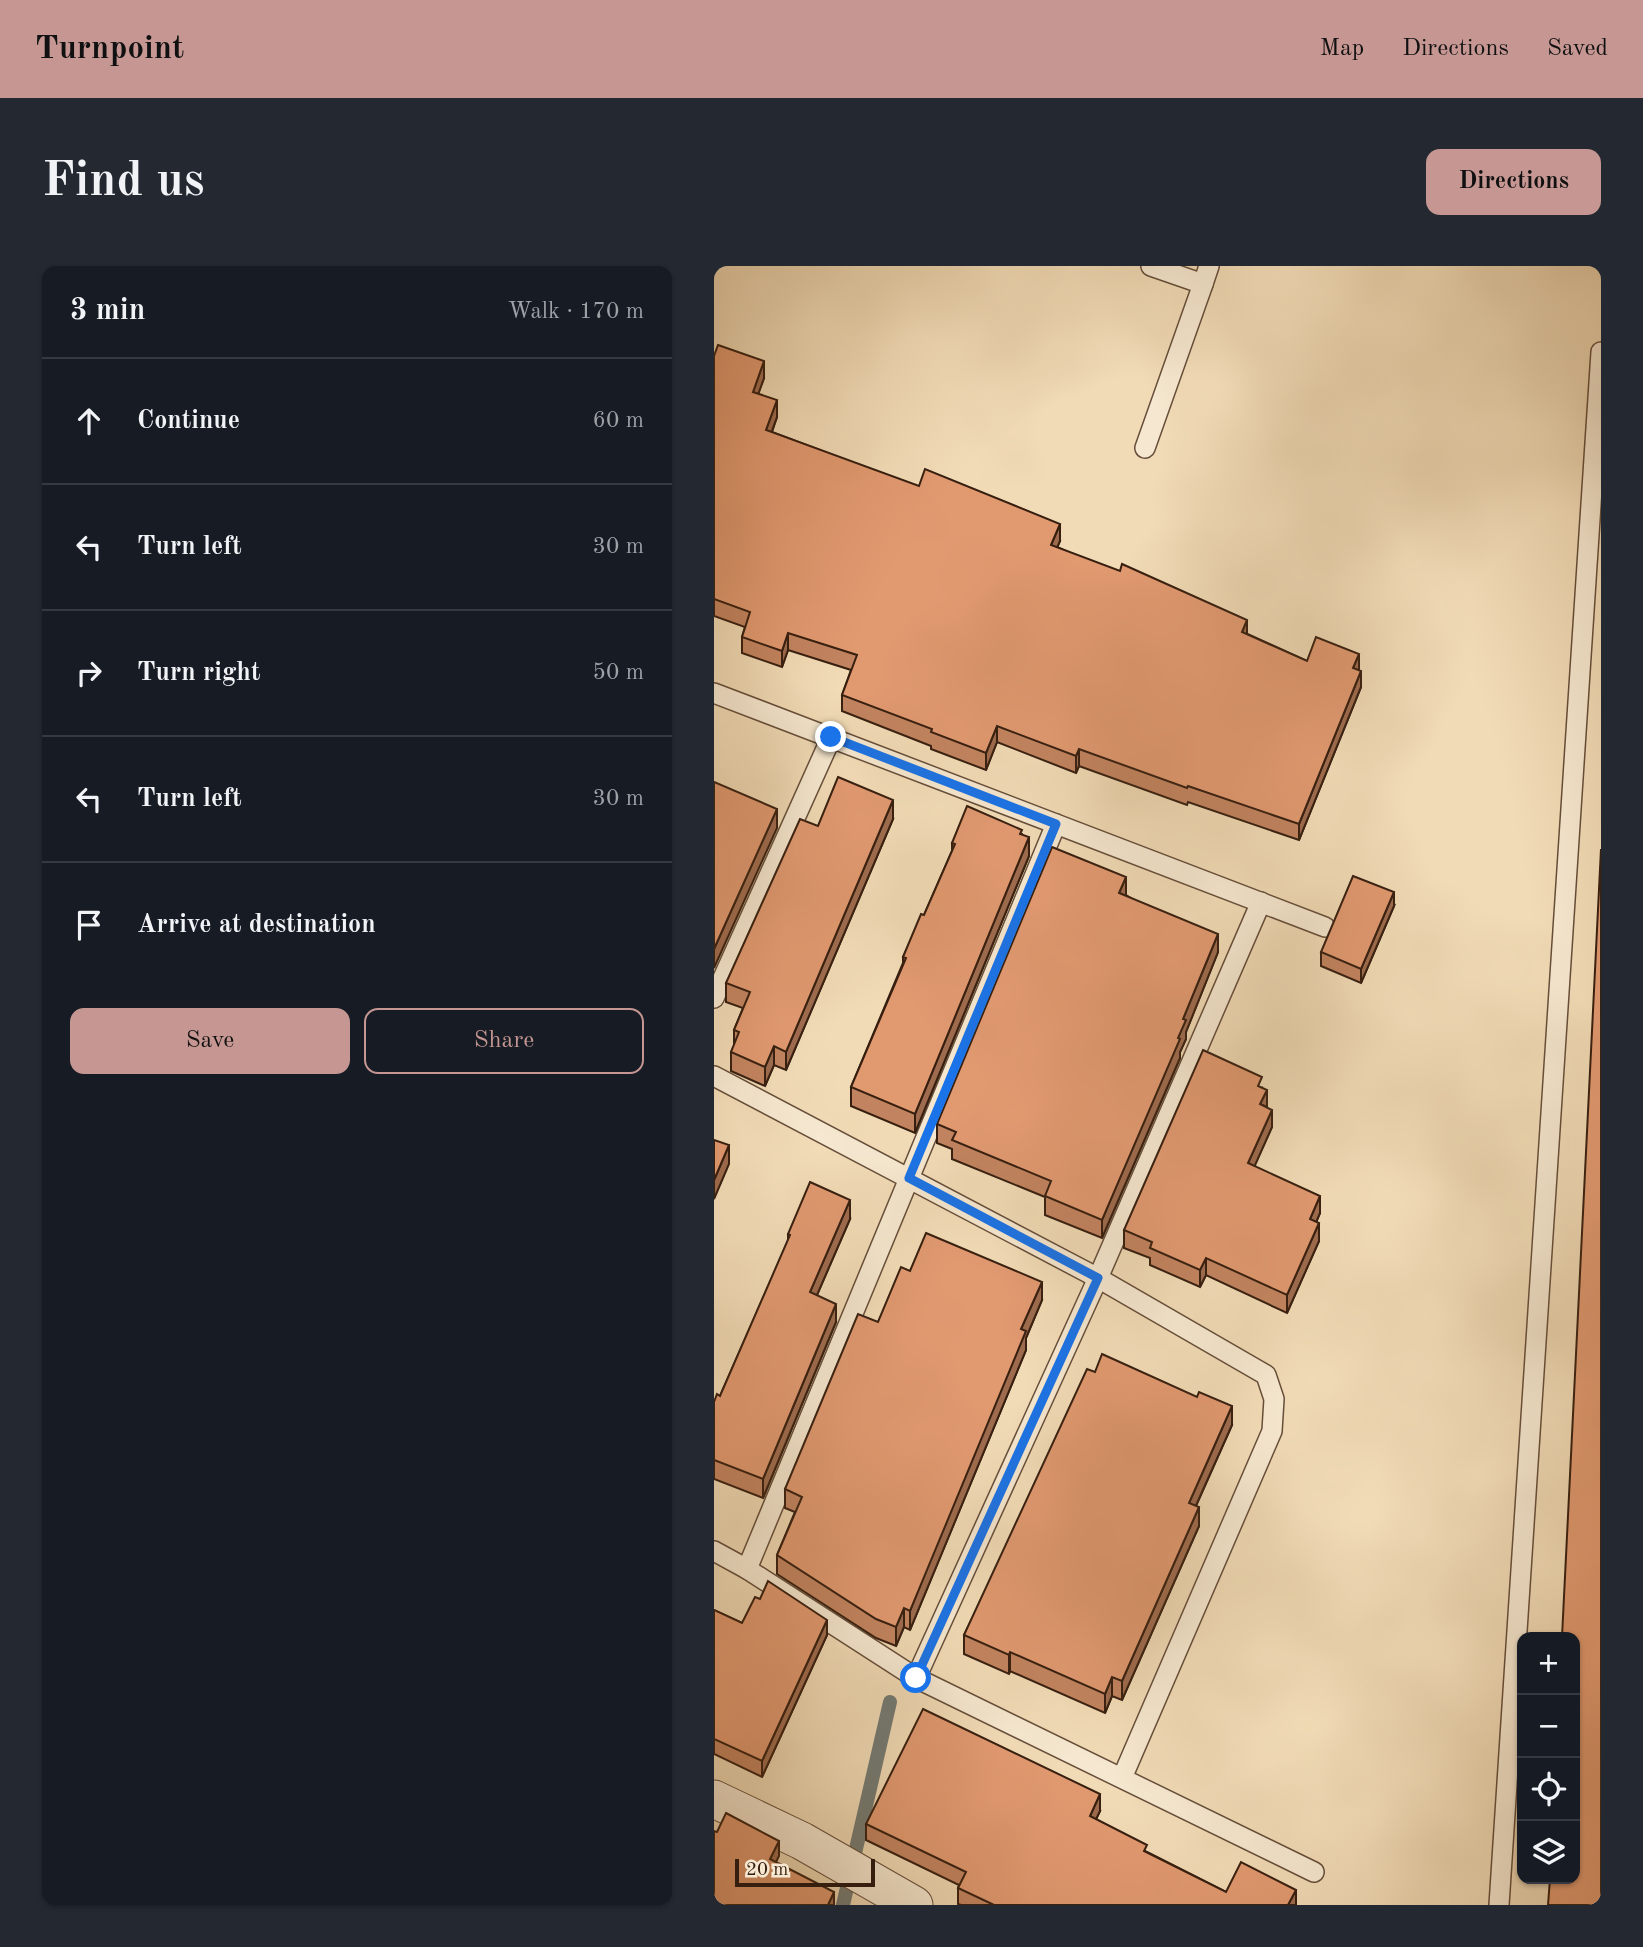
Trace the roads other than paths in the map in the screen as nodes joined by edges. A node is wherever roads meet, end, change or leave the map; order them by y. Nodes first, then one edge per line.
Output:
1 (1151, 266) edge
2 (1206, 275) edge
3 (1601, 352) edge
4 (1145, 448) dead end
5 (714, 693) edge
6 (831, 737) junction
7 (1056, 824) junction
8 (1261, 902) junction
9 (1325, 927) dead end
10 (714, 998) edge
11 (714, 1076) edge
12 (909, 1178) junction
13 (1098, 1278) junction
14 (714, 1551) edge
15 (747, 1569) junction
16 (916, 1678) junction
17 (1122, 1778) junction
18 (714, 1799) edge
19 (1314, 1872) dead end
20 (914, 1905) edge
21 (1499, 1905) edge

1 - 2 lane
2 - 4 lane
3 - 21 lane
5 - 6 lane
6 - 7 lane
6 - 10 lane
7 - 8 lane
7 - 12 lane
8 - 9 lane
8 - 13 lane
11 - 12 lane
12 - 13 lane
12 - 15 lane
13 - 16 lane
13 - 17 lane
14 - 15 lane
15 - 16 lane
16 - 17 lane
17 - 19 lane
18 - 20 street

